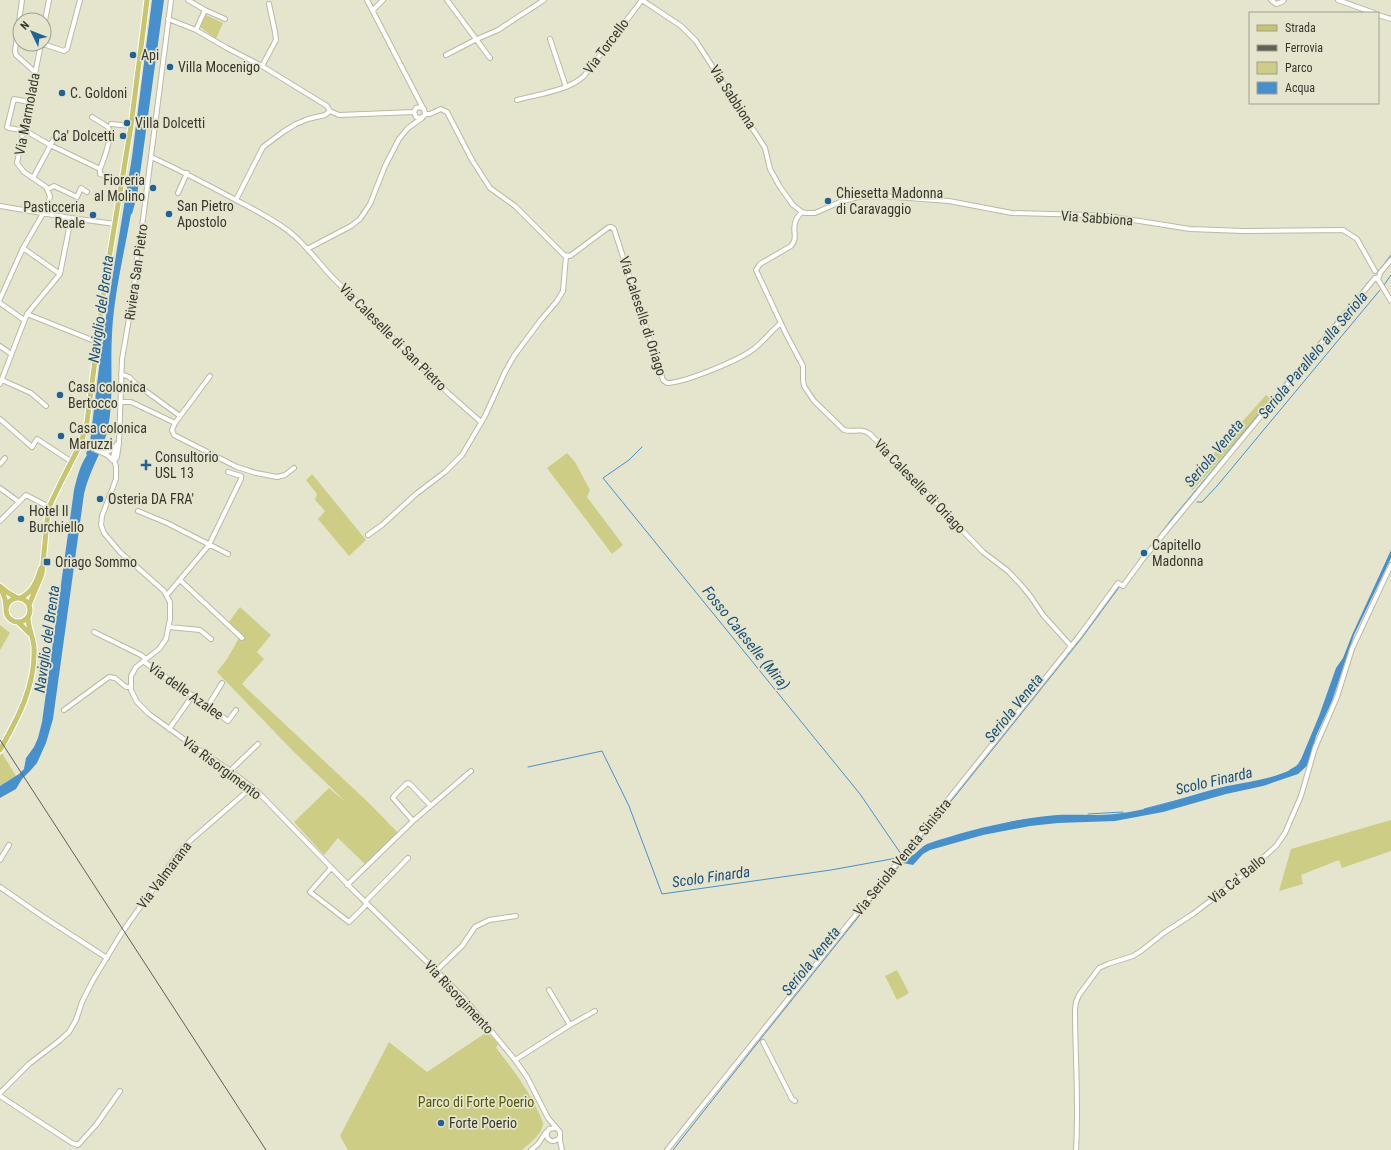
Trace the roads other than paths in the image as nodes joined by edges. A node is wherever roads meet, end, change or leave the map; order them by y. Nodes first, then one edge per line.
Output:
1 (22, 0) edge
2 (49, 0) edge
3 (80, 0) edge
4 (147, 0) edge
5 (171, 0) edge
6 (188, 0) edge
7 (367, 0) edge
8 (384, 0) edge
9 (446, 0) edge
10 (544, 0) edge
11 (642, 0) edge
12 (1271, 0) edge
13 (1284, 0) edge
14 (1338, 0) edge
15 (269, 4) dead end
16 (205, 10) junction
17 (373, 10) junction
18 (47, 12) edge
19 (1371, 12) edge
20 (1379, 14) edge
21 (168, 19) junction
22 (1391, 19) edge
23 (225, 20) dead end
24 (196, 30) junction
25 (550, 39) dead end
26 (475, 40) junction
27 (52, 47) edge
28 (40, 52) edge
29 (446, 55) dead end
30 (490, 58) dead end
31 (262, 66) junction
32 (35, 72) junction
33 (566, 87) junction
34 (517, 100) dead end
35 (29, 102) junction
36 (423, 108) junction
37 (330, 111) junction
38 (414, 112) junction
39 (424, 116) junction
40 (92, 117) dead end
41 (111, 124) dead end
42 (130, 126) junction
43 (24, 130) junction
44 (57, 133) dead end
45 (50, 145) junction
46 (151, 157) junction
47 (100, 169) junction
48 (187, 173) junction
49 (33, 178) junction
50 (122, 181) junction
51 (48, 190) junction
52 (87, 192) dead end
53 (178, 193) dead end
54 (236, 200) junction
55 (0, 206) edge
56 (802, 212) junction
57 (43, 213) junction
58 (71, 218) junction
59 (115, 224) junction
60 (23, 248) junction
61 (309, 248) junction
62 (566, 256) junction
63 (1391, 260) edge
64 (1377, 272) junction
65 (60, 274) junction
66 (1376, 278) junction
67 (0, 299) edge
68 (1391, 301) edge
69 (0, 303) edge
70 (26, 314) junction
71 (24, 320) junction
72 (781, 323) junction
73 (97, 342) junction
74 (0, 346) edge
75 (11, 354) junction
76 (121, 374) junction
77 (210, 376) dead end
78 (1, 382) edge
79 (120, 402) junction
80 (46, 406) dead end
81 (180, 416) junction
82 (0, 418) edge
83 (481, 422) junction
84 (175, 423) junction
85 (118, 438) junction
86 (84, 444) junction
87 (103, 453) junction
88 (5, 458) dead end
89 (113, 460) junction
90 (72, 462) junction
91 (0, 464) edge
92 (294, 468) dead end
93 (228, 472) dead end
94 (0, 488) edge
95 (19, 502) junction
96 (49, 507) junction
97 (138, 511) dead end
98 (0, 521) edge
99 (368, 536) dead end
100 (210, 545) junction
101 (228, 554) dead end
102 (44, 559) junction
103 (1391, 565) edge
104 (180, 580) junction
105 (0, 585) edge
106 (167, 595) junction
107 (18, 598) junction
108 (29, 605) junction
109 (6, 608) junction
110 (28, 617) junction
111 (18, 622) junction
112 (170, 627) junction
113 (94, 632) dead end
114 (30, 635) junction
115 (210, 638) dead end
116 (242, 638) dead end
117 (1071, 646) junction
118 (144, 660) junction
119 (222, 683) dead end
120 (131, 687) junction
121 (193, 696) junction
122 (208, 706) junction
123 (64, 710) dead end
124 (236, 710) dead end
125 (170, 729) junction
126 (258, 744) dead end
127 (1, 748) edge
128 (231, 771) junction
129 (471, 771) dead end
130 (252, 787) junction
131 (430, 805) junction
132 (413, 820) junction
133 (9, 844) dead end
134 (408, 858) dead end
135 (0, 860) edge
136 (331, 868) junction
137 (347, 885) junction
138 (0, 886) edge
139 (366, 903) junction
140 (516, 916) dead end
141 (107, 958) junction
142 (436, 971) junction
143 (549, 990) dead end
144 (594, 1011) dead end
145 (570, 1025) junction
146 (763, 1042) dead end
147 (515, 1060) junction
148 (120, 1091) dead end
149 (0, 1093) edge
150 (0, 1096) edge
151 (795, 1101) dead end
152 (548, 1118) junction
153 (556, 1128) junction
154 (547, 1131) junction
155 (560, 1137) junction
156 (551, 1141) junction
157 (538, 1144) junction
158 (531, 1150) edge
159 (562, 1150) edge
160 (667, 1150) edge
161 (1076, 1150) edge

1 - 32 street
2 - 18 street
3 - 27 street
4 - 42 main road
5 - 21 street, Riviera San Pietro
6 - 16 street
7 - 17 street
8 - 17 street
9 - 26 street
10 - 26 street
11 - 33 street, Via Torcello
11 - 56 street, Via Sabbiona
12 - 13 street
14 - 19 street
15 - 31 street
16 - 23 street
16 - 24 street
17 - 36 street
20 - 22 street
21 - 24 street
21 - 46 street, Riviera San Pietro
24 - 31 street
25 - 33 street, Via Torcello
26 - 29 street
26 - 30 street
28 - 32 street, Via Marmolada
31 - 37 street
32 - 35 street, Via Marmolada
33 - 34 street, Via Torcello
35 - 43 street, Via Marmolada
35 - 43 street
36 - 38 street
36 - 39 street
37 - 38 street
37 - 54 street
38 - 39 street
39 - 61 street
39 - 62 street
40 - 47 street
41 - 42 street
42 - 50 main road
43 - 45 street
43 - 49 street, Via Marmolada
44 - 45 street, Via Marmolada
45 - 47 street
45 - 49 street, Via Marmolada
46 - 48 street, Via Caleselle di San Pietro
46 - 76 street, Riviera San Pietro
47 - 50 street
48 - 53 street
48 - 54 street, Via Caleselle di San Pietro
49 - 51 street, Via Marmolada
50 - 59 main road
51 - 52 street
51 - 57 street
54 - 61 street, Via Caleselle di San Pietro
55 - 57 street
56 - 64 street, Via Sabbiona
56 - 72 street
57 - 58 street
57 - 60 street
58 - 59 street
58 - 65 street
59 - 73 main road
60 - 65 street
60 - 67 street
61 - 83 street, Via Caleselle di San Pietro
62 - 72 street, Via Caleselle di Oriago
62 - 83 street
63 - 64 street, Via Seriola Veneta Sinistra
64 - 66 street, Via Seriola Veneta Sinistra
65 - 70 street
66 - 68 street
66 - 117 street, Via Seriola Veneta Sinistra
69 - 71 street
70 - 71 street
70 - 73 street
71 - 75 street
72 - 117 street, Via Caleselle di Oriago
73 - 86 main road
74 - 75 street
75 - 78 street
76 - 79 street, Riviera San Pietro
76 - 81 street
77 - 81 street
78 - 80 street
79 - 84 street
79 - 85 street, Riviera San Pietro
81 - 84 street
82 - 90 street
83 - 99 street
84 - 92 street
85 - 87 street
85 - 89 street, Riviera San Pietro
86 - 87 street
86 - 90 main road
87 - 89 street
88 - 91 street
89 - 106 street
90 - 96 main road
93 - 100 street
94 - 95 street
95 - 96 street
95 - 98 street
96 - 102 main road
97 - 100 street
100 - 101 street
100 - 104 street
102 - 107 main road
102 - 108 main road
103 - 161 street, Via Ca' Ballo
104 - 106 street
104 - 116 street
105 - 107 main road
105 - 109 main road
106 - 112 street
107 - 108 main road
107 - 109 main road
108 - 110 main road
109 - 111 main road
110 - 111 main road
110 - 114 main road
111 - 114 main road
112 - 115 street
112 - 118 street
113 - 118 street
114 - 127 main road
117 - 160 street, Via Seriola Veneta Sinistra
118 - 120 street
118 - 121 street, Via delle Azalee
119 - 122 street
120 - 123 street
120 - 125 street, Via Risorgimento
121 - 122 street, Via delle Azalee
121 - 125 street
122 - 124 street, Via delle Azalee
125 - 128 street, Via Risorgimento
126 - 128 street
128 - 130 street, Via Risorgimento
129 - 131 street
130 - 136 street, Via Risorgimento
130 - 141 street, Via Valmarana
131 - 132 street
131 - 132 street
132 - 137 street
133 - 135 street
134 - 139 street
136 - 137 street, Via Risorgimento
136 - 139 street
137 - 139 street, Via Risorgimento
138 - 141 street
139 - 142 street, Via Risorgimento
140 - 142 street
141 - 149 street, Via Valmarana
142 - 147 street, Via Risorgimento
143 - 145 street
144 - 145 street
145 - 147 street
146 - 151 street
147 - 152 street, Via Risorgimento
148 - 150 street
152 - 153 street, Via Risorgimento
152 - 154 street
153 - 154 street
153 - 155 street, Via Risorgimento
154 - 156 street
154 - 157 street
155 - 156 street
155 - 159 street, Via Risorgimento
156 - 157 street
156 - 159 street, Via Risorgimento
157 - 158 street

